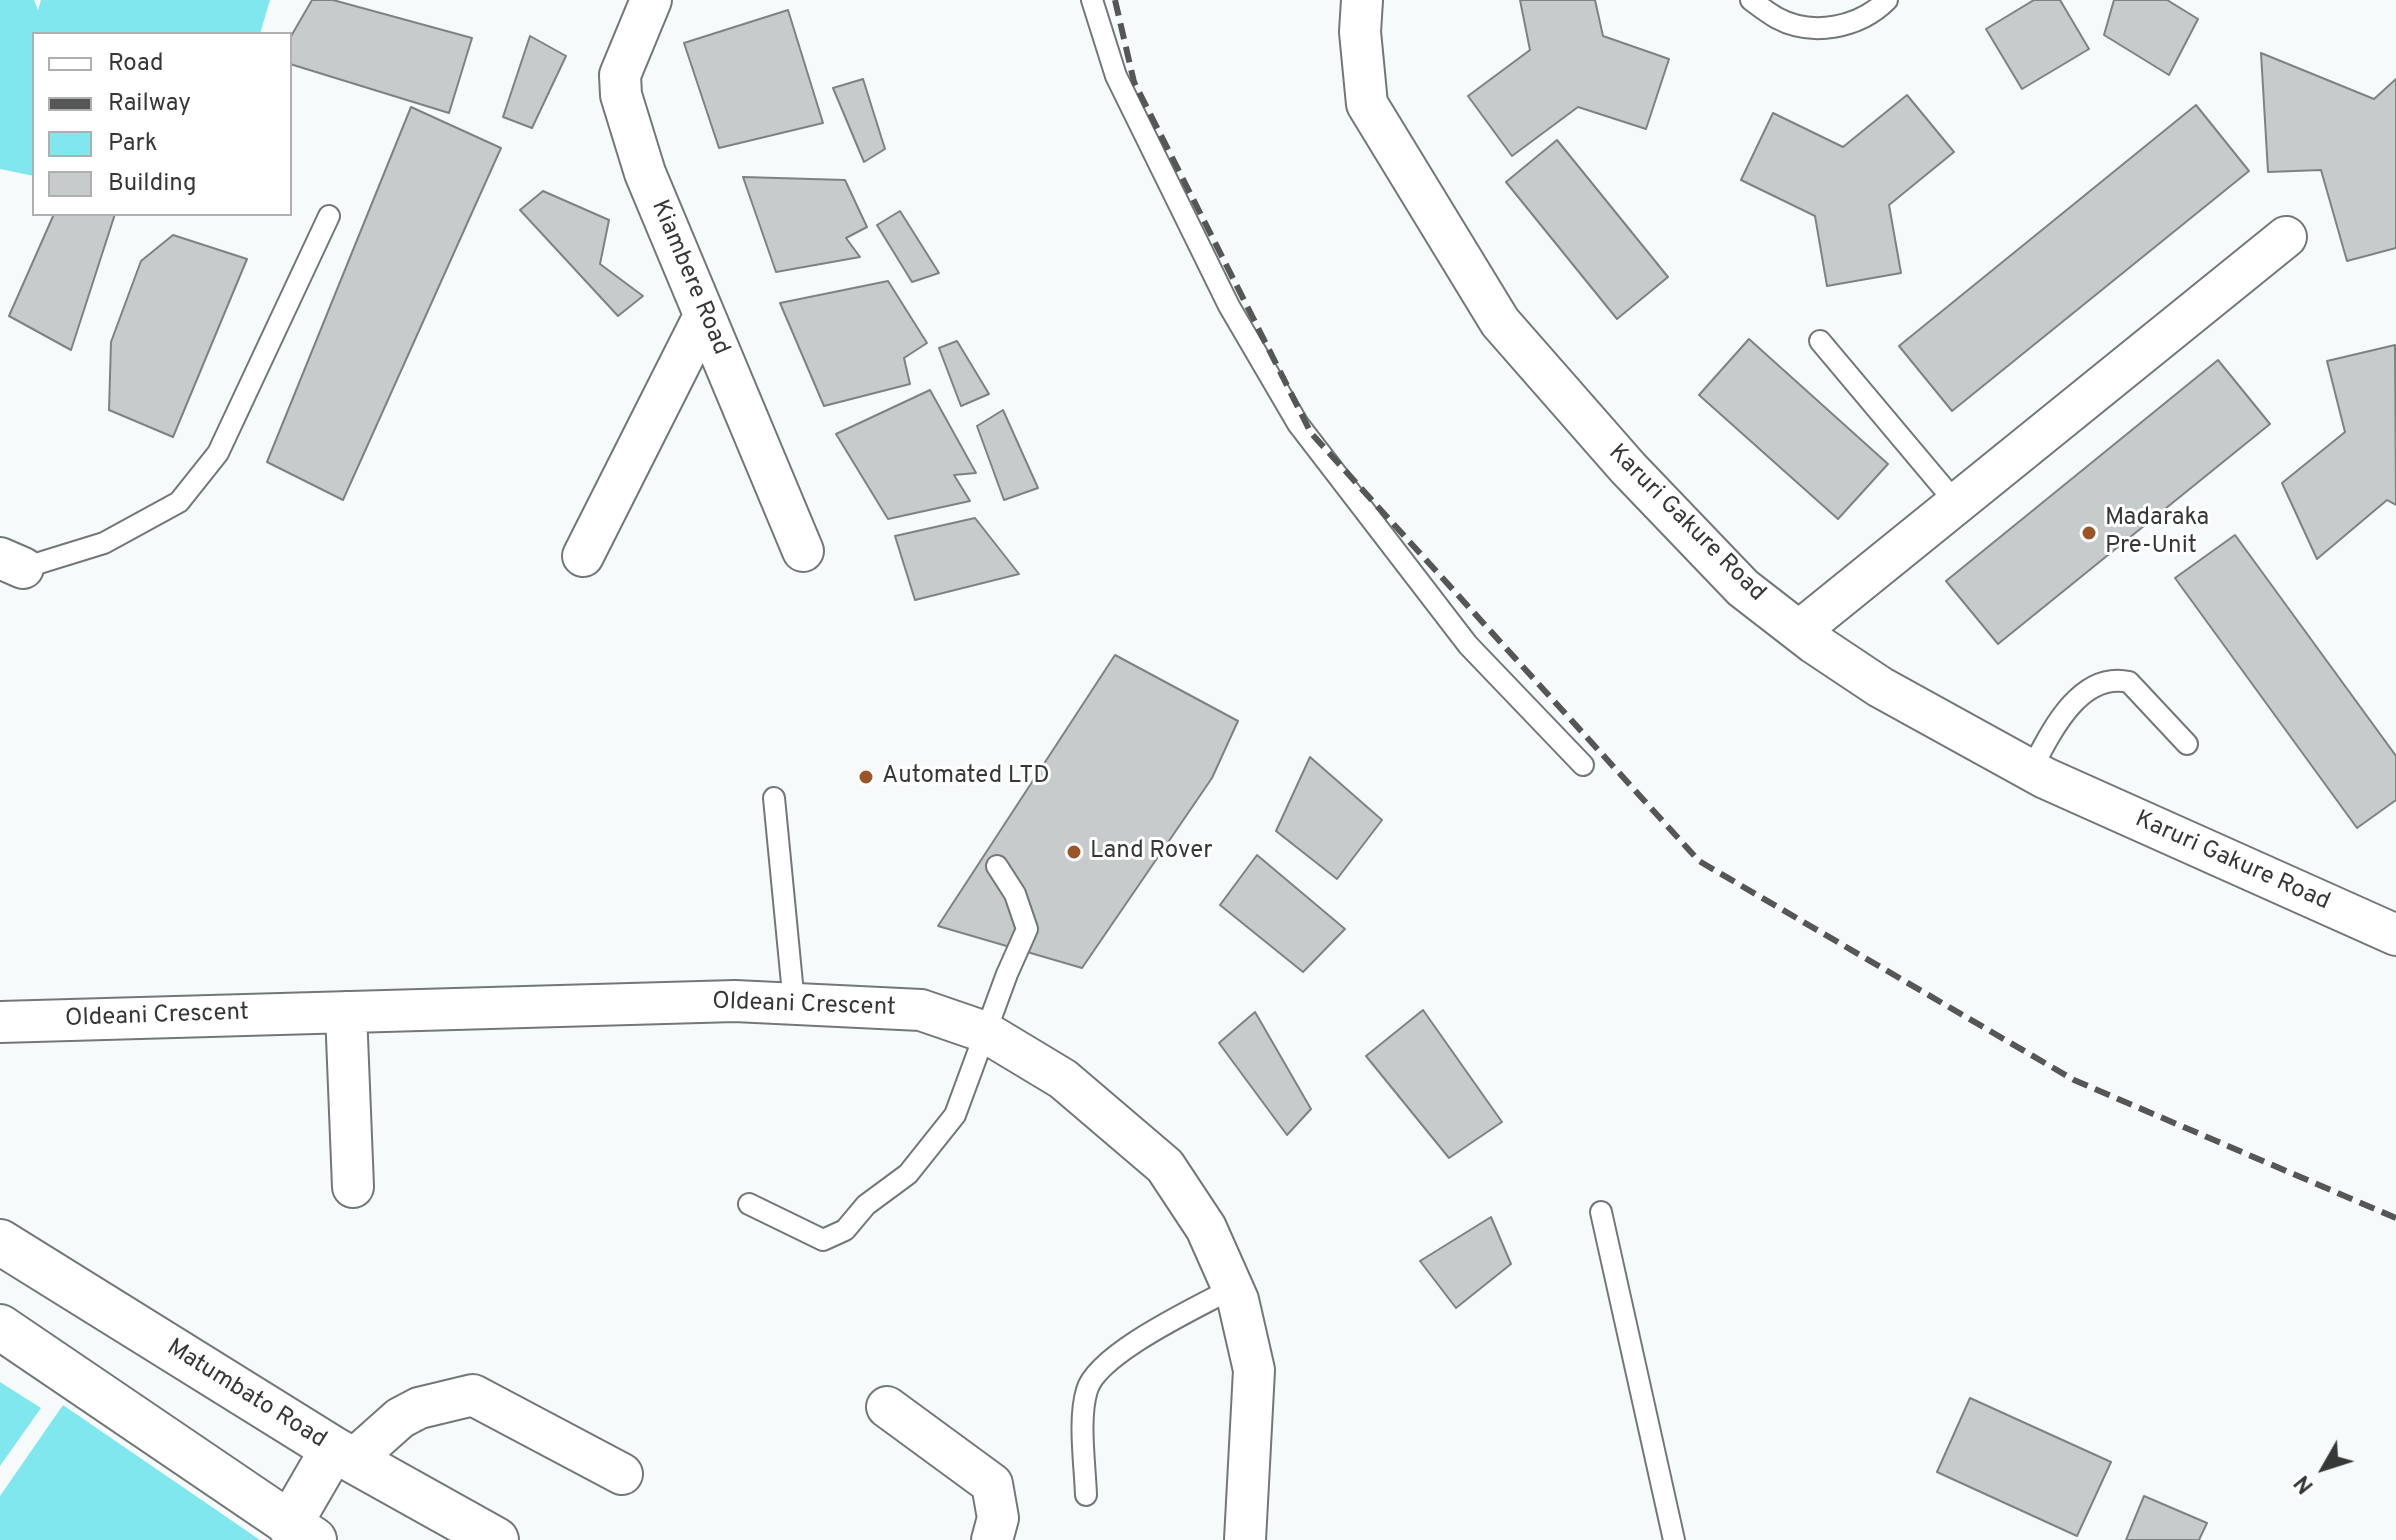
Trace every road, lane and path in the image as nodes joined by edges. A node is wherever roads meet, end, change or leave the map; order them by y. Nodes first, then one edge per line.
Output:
1 (651, 0) edge
2 (1092, 0) edge
3 (1362, 0) edge
4 (1751, 0) edge
5 (1887, 0) edge
6 (329, 216) dead end
7 (2286, 237) dead end
8 (704, 316) junction
9 (1820, 341) dead end
10 (1957, 504) junction
11 (803, 551) dead end
12 (583, 556) dead end
13 (11, 563) edge
14 (1799, 631) junction
15 (2187, 744) dead end
16 (1583, 765) dead end
17 (2031, 770) junction
18 (774, 798) dead end
19 (997, 866) dead end
20 (2396, 935) edge
21 (794, 1004) junction
22 (346, 1012) junction
23 (0, 1022) edge
24 (985, 1032) junction
25 (353, 1187) dead end
26 (749, 1204) dead end
27 (1601, 1212) dead end
28 (0, 1242) edge
29 (1233, 1288) junction
30 (0, 1327) edge
31 (887, 1407) dead end
32 (343, 1454) junction
33 (622, 1474) dead end
34 (1086, 1495) dead end
35 (302, 1532) edge
36 (496, 1540) edge
37 (992, 1540) edge
38 (1245, 1540) edge
39 (1674, 1540) edge

1 - 8 street, Kiambere Road
2 - 16 lane
3 - 14 street, Karuri Gakure Road
4 - 5 lane
6 - 13 lane
7 - 10 street
8 - 11 street, Kiambere Road
8 - 12 street
9 - 10 lane
10 - 14 street
14 - 17 street, Karuri Gakure Road
15 - 17 lane
17 - 20 street, Karuri Gakure Road
18 - 21 lane
19 - 24 lane
21 - 22 street, Oldeani Crescent
21 - 24 street, Oldeani Crescent
22 - 23 street, Oldeani Crescent
22 - 25 street
24 - 26 lane
24 - 29 street, Oldeani Crescent
27 - 39 lane
28 - 32 street, Matumbato Road
29 - 34 lane
29 - 38 street, Oldeani Crescent
30 - 35 street
31 - 37 street
32 - 33 street
32 - 35 street
32 - 36 street, Matumbato Road

